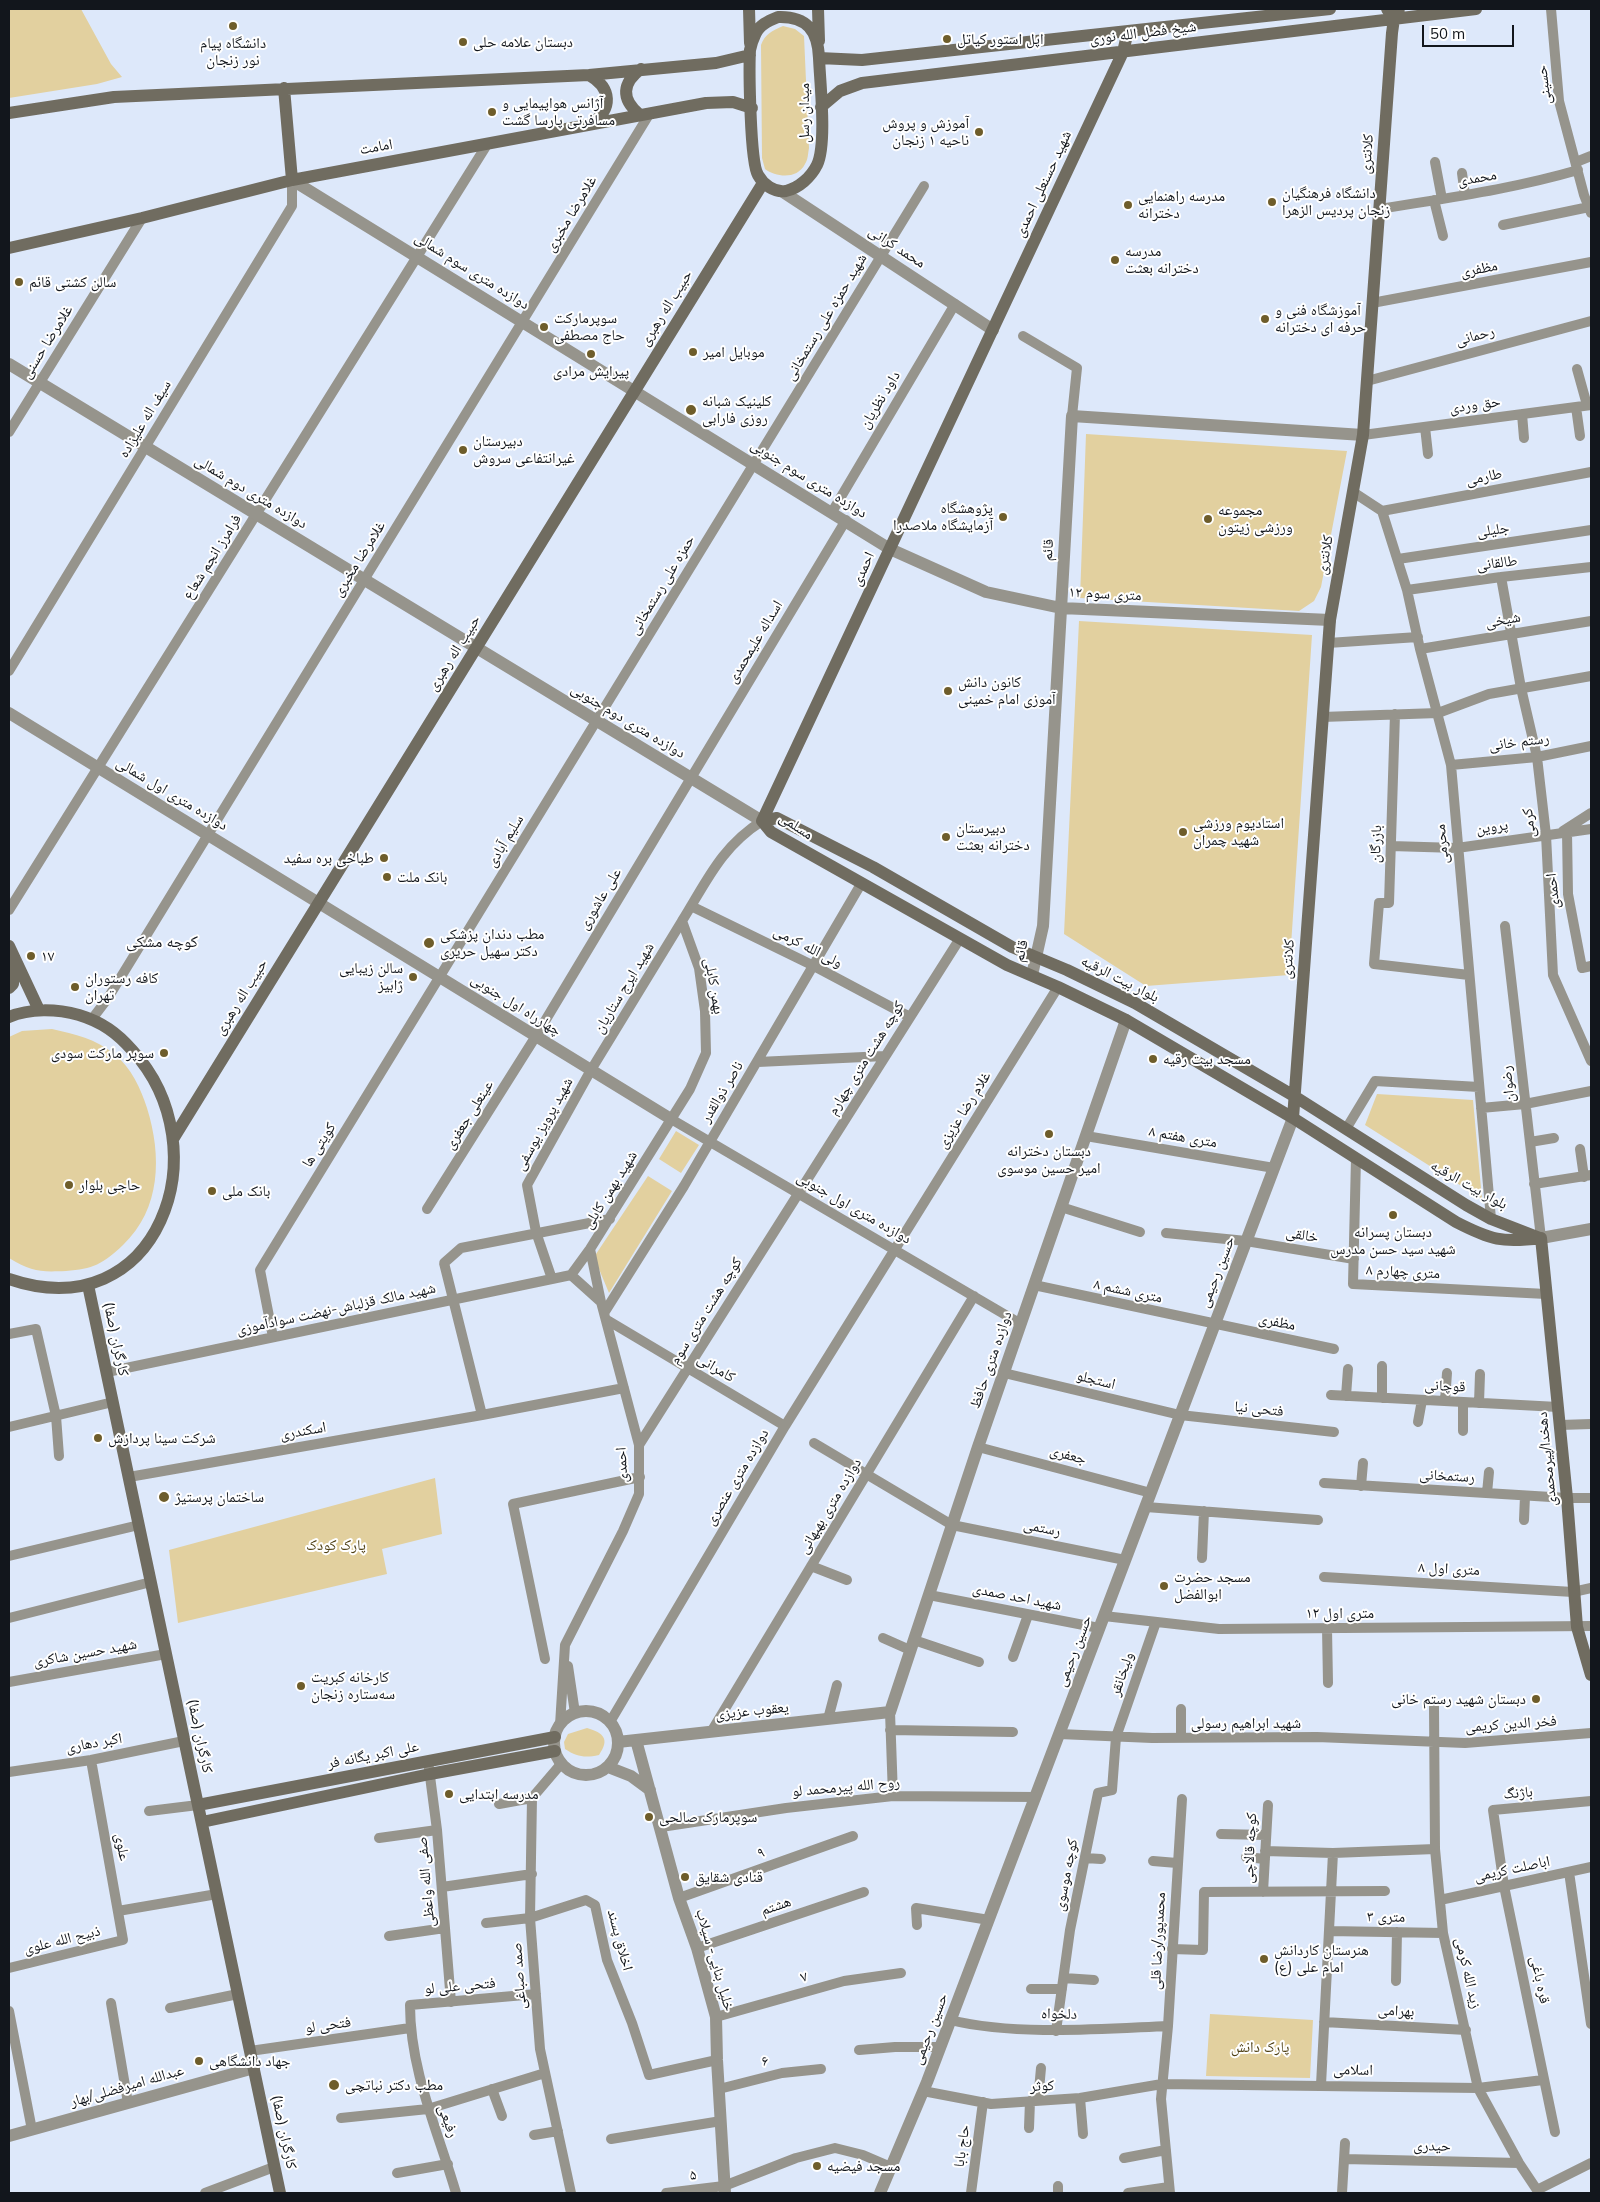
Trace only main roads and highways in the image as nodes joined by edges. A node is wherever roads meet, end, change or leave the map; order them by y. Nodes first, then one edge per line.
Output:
1 (748, 9) edge
2 (818, 9) edge
3 (1330, 9) edge
4 (1476, 9) edge
5 (1393, 12) edge
6 (1128, 31) junction
7 (750, 52) junction
8 (819, 52) junction
9 (1124, 52) junction
10 (641, 69) junction
11 (589, 75) junction
12 (284, 88) junction
13 (821, 107) junction
14 (752, 108) junction
15 (9, 113) edge
16 (645, 114) junction
17 (591, 124) junction
18 (292, 180) junction
19 (763, 183) junction
20 (9, 248) edge
21 (993, 330) joint
22 (762, 821) junction
23 (11, 951) edge
24 (1036, 957) joint
25 (9, 988) edge
26 (39, 1010) junction
27 (9, 1017) edge
28 (1294, 1096) junction
29 (1293, 1118) junction
30 (173, 1139) junction
31 (1541, 1238) junction
32 (9, 1279) edge
33 (88, 1285) junction
34 (1591, 1675) edge
35 (557, 1731) road end
36 (554, 1751) road end
37 (429, 1767) junction
38 (198, 1805) junction
39 (202, 1822) junction
40 (280, 2193) edge

1 - 7 main road
2 - 8 main road
3 - 6 main road, شیخ فضل الله نوری
4 - 5 main road, شیخ فضل الله نوری
5 - 9 main road, شیخ فضل الله نوری
5 - 28 main road, کلانتری
6 - 8 main road, شیخ فضل الله نوری
6 - 9 main road, شهید حسنعلی احمدی
7 - 8 main road, میدان رسل
7 - 10 main road
7 - 14 main road, میدان رسل
8 - 13 main road, میدان رسل
9 - 13 main road, شیخ فضل الله نوری
9 - 21 main road, شهید حسنعلی احمدی
10 - 11 main road
10 - 16 main road
11 - 12 main road
11 - 17 main road
12 - 15 main road
12 - 18 main road
13 - 19 main road, میدان رسل
14 - 16 main road, امامت
14 - 19 main road, میدان رسل
16 - 17 main road, امامت
17 - 18 main road, امامت
18 - 20 main road, امامت
19 - 30 main road, حبیب اله رهبری
21 - 22 main road, احمدی
22 - 24 main road, مسلمی
22 - 29 main road, مسلمی
23 - 25 main road
23 - 26 main road
24 - 28 main road, بلوار بیت الرقیه
26 - 27 main road
26 - 30 main road
28 - 29 main road, کلانتری
28 - 31 main road, بلوار بیت الرقیه
29 - 31 main road
30 - 33 main road
31 - 34 main road, دهخدا/پیرمحمدی
32 - 33 main road
33 - 38 main road, کارگران (صفا)
35 - 37 main road, علی اکبر یگانه فر
36 - 37 main road, علی اکبر یگانه فر
37 - 38 main road, علی اکبر یگانه فر
37 - 39 main road, علی اکبر یگانه فر
38 - 39 main road, کارگران (صفا)
39 - 40 main road, کارگران (صفا)

